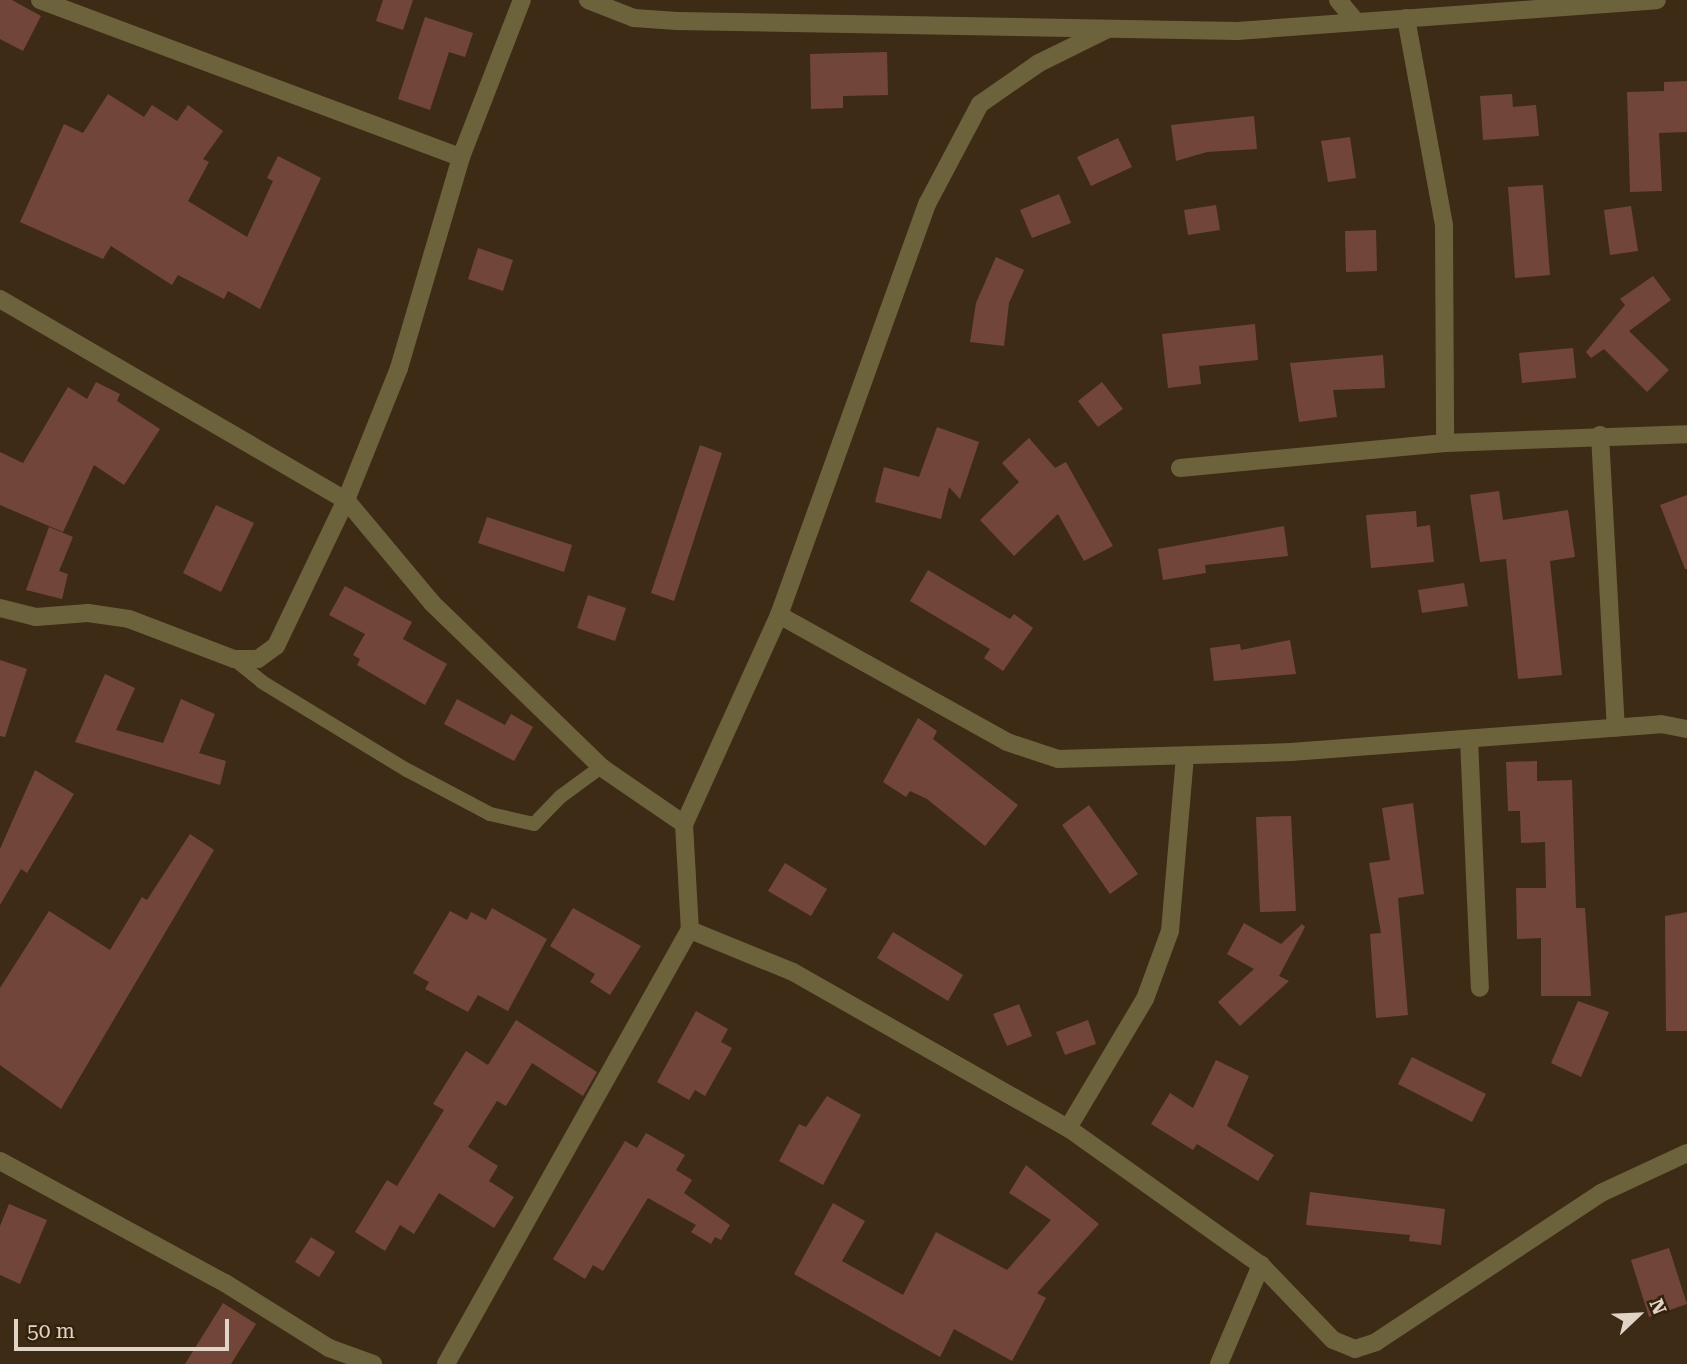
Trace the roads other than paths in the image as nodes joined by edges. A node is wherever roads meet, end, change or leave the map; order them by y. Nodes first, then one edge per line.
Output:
1 (40, 0) edge
2 (522, 0) edge
3 (588, 0) edge
4 (1338, 0) edge
5 (1657, 0) edge
6 (1406, 18) junction
7 (1355, 20) junction
8 (1106, 30) junction
9 (461, 157) junction
10 (0, 299) edge
11 (1687, 434) edge
12 (1600, 435) junction
13 (1445, 443) junction
14 (1180, 468) dead end
15 (346, 500) junction
16 (0, 608) edge
17 (779, 615) junction
18 (234, 659) junction
19 (1616, 728) junction
20 (1687, 729) edge
21 (1469, 739) junction
22 (1185, 756) junction
23 (601, 767) junction
24 (684, 824) junction
25 (690, 930) junction
26 (1480, 988) dead end
27 (1068, 1128) junction
28 (1687, 1153) edge
29 (0, 1161) edge
30 (1261, 1265) junction
31 (1352, 1357) edge
32 (373, 1364) edge
33 (446, 1364) edge
34 (1219, 1364) edge

1 - 9 street
2 - 9 street
3 - 8 street
4 - 7 street
5 - 6 street
6 - 7 street
6 - 13 street
7 - 8 street
8 - 17 street
9 - 15 street
10 - 15 street
11 - 12 street
12 - 13 street
12 - 19 street
13 - 14 street
15 - 18 street
15 - 23 street
16 - 18 street
17 - 22 street
17 - 24 street
18 - 23 lane
19 - 20 street
19 - 21 street
21 - 22 street
21 - 26 street
22 - 27 street
23 - 24 street
24 - 25 street
25 - 27 street
25 - 33 street
27 - 30 street
28 - 31 street
29 - 32 street
30 - 31 street
30 - 34 street

